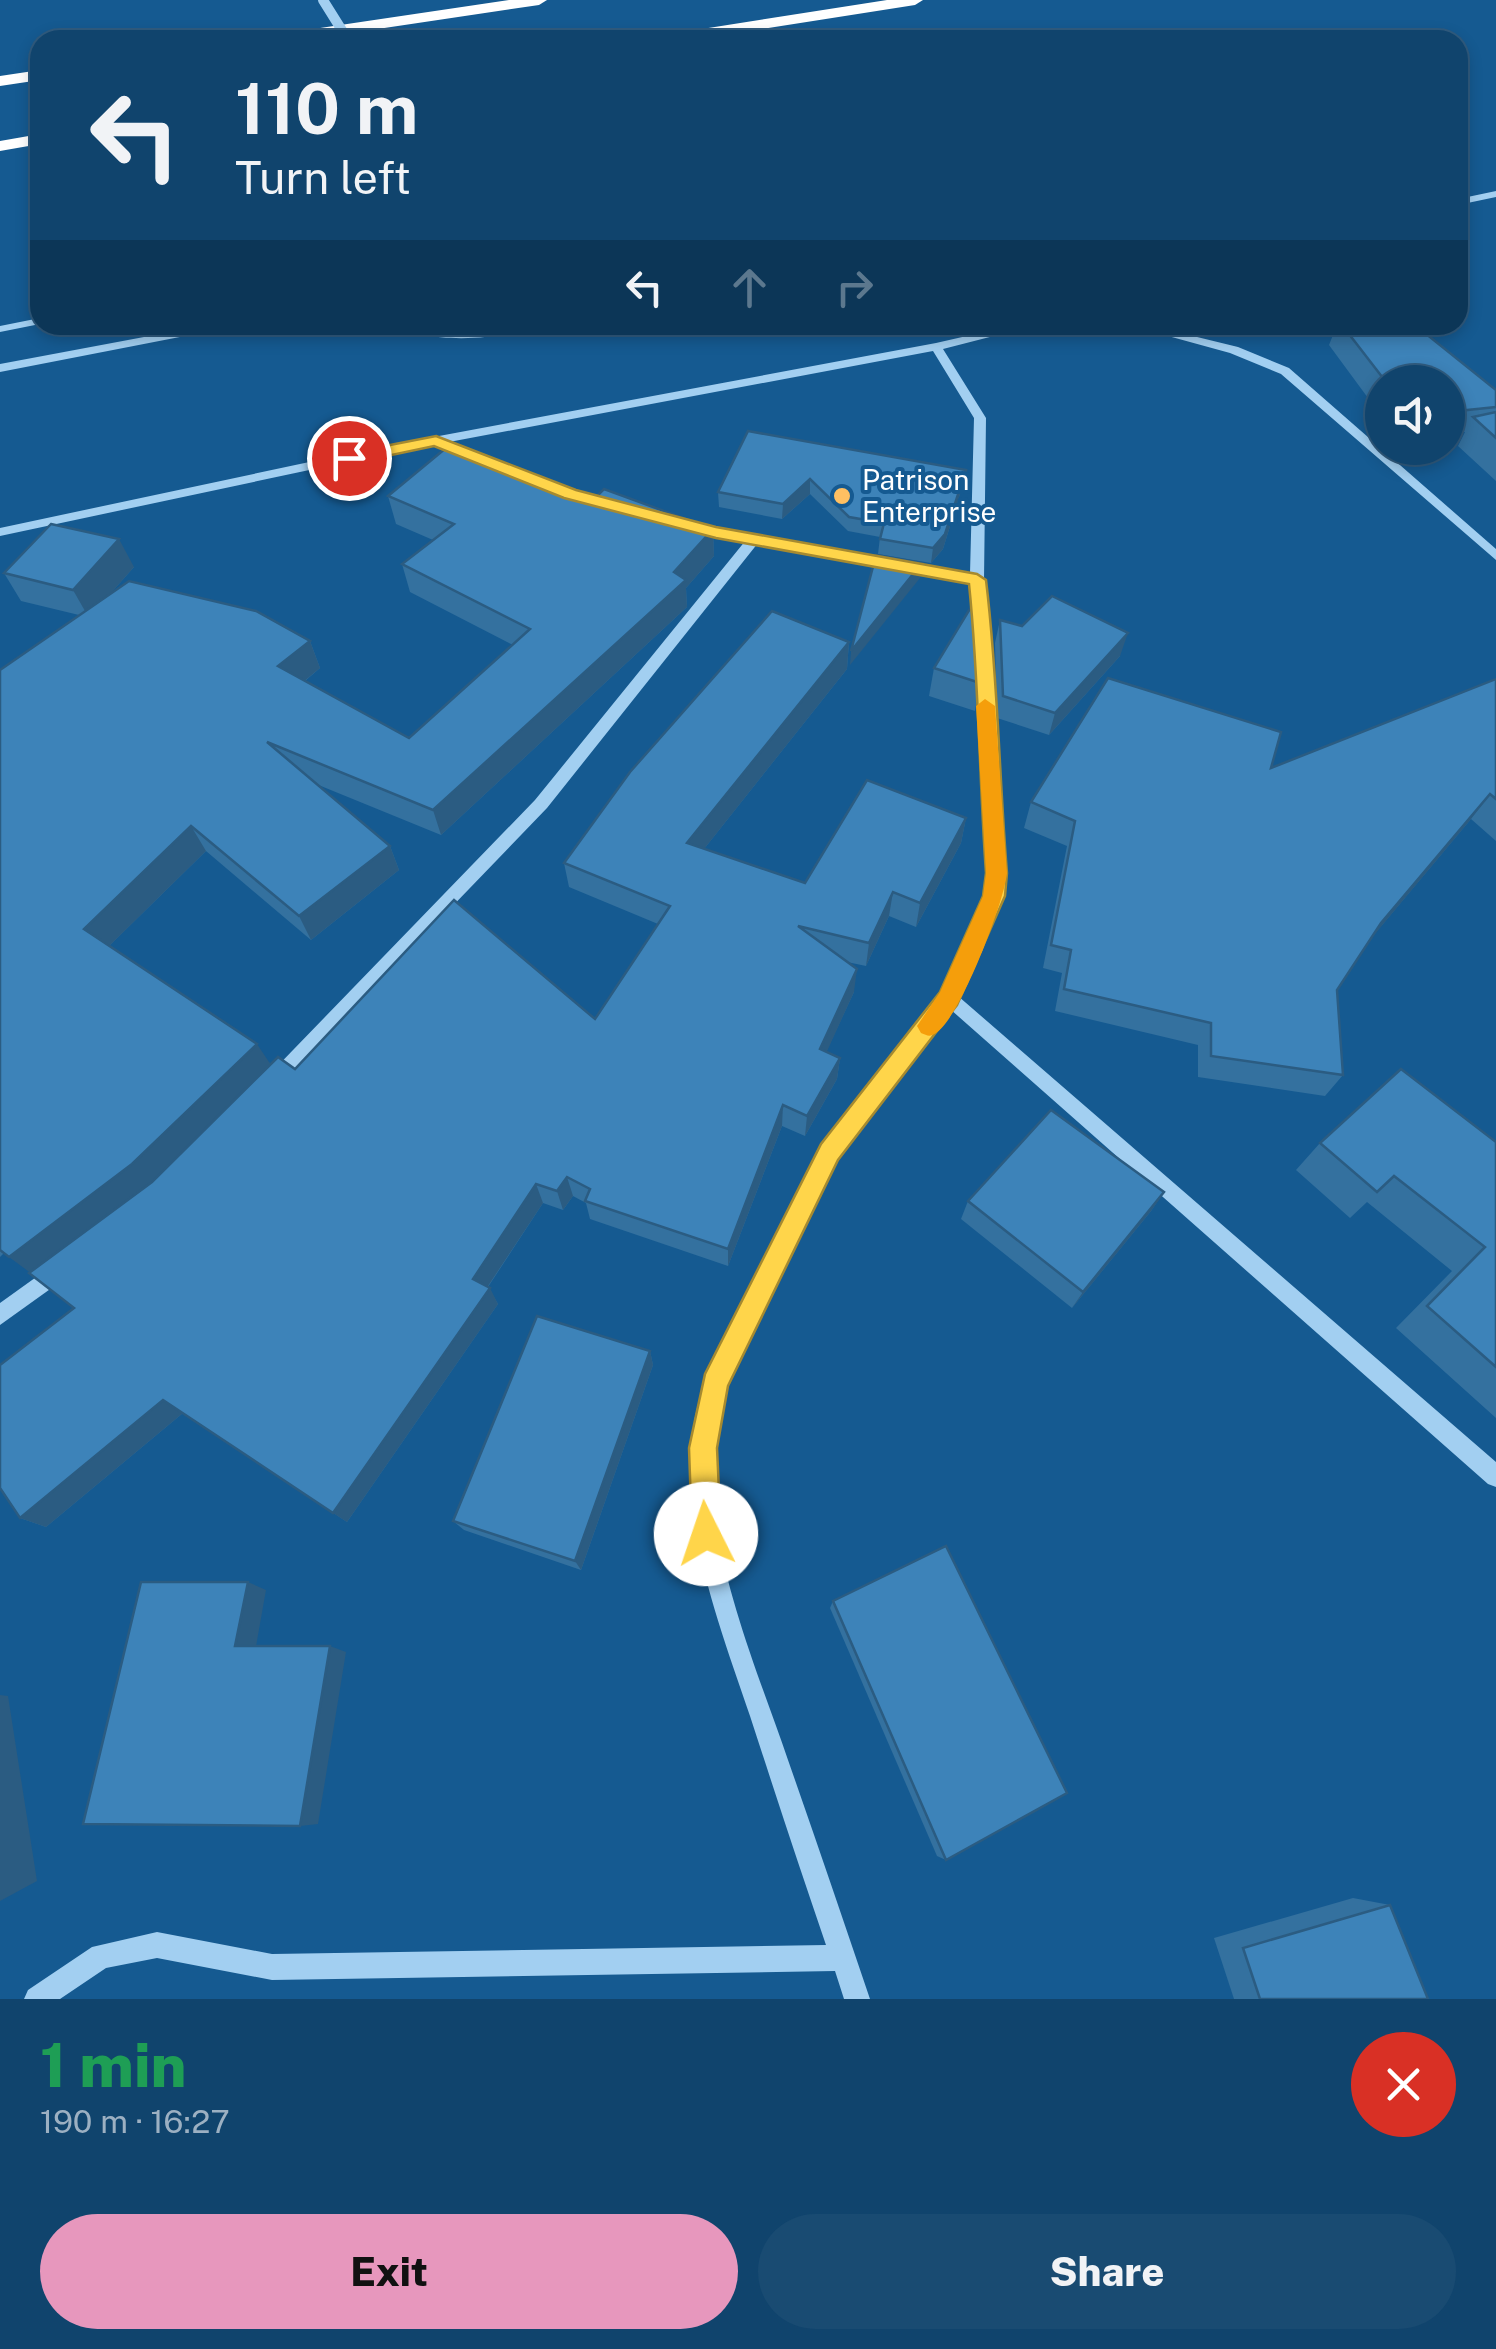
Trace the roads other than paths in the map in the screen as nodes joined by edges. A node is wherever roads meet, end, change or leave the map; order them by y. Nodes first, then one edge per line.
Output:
1 (323, 0) edge
2 (540, 0) edge
3 (915, 0) edge
4 (339, 30) edge
5 (342, 30) edge
6 (727, 30) edge
7 (30, 76) edge
8 (0, 81) edge
9 (30, 142) edge
10 (0, 146) edge
11 (1496, 194) edge
12 (1468, 200) edge
13 (30, 323) edge
14 (0, 329) edge
15 (173, 335) edge
16 (987, 335) edge
17 (1174, 335) edge
18 (936, 347) junction
19 (0, 368) edge
20 (436, 441) junction
21 (469, 454) edge
22 (679, 523) edge
23 (0, 532) edge
24 (754, 539) junction
25 (1496, 556) edge
26 (977, 580) junction
27 (949, 998) junction
28 (266, 1087) edge
29 (73, 1260) edge
30 (0, 1316) edge
31 (1496, 1476) edge
32 (843, 1958) junction
33 (37, 1999) edge
34 (856, 1999) edge

1 - 5 street, bridge
2 - 4 highway
3 - 6 highway
7 - 8 highway
9 - 10 highway
11 - 12 street
13 - 14 street
15 - 19 street
16 - 18 street
17 - 25 street
18 - 20 street
18 - 26 street
20 - 21 street
20 - 23 street
22 - 24 street
24 - 26 street
24 - 28 street
26 - 27 street
27 - 31 street
27 - 32 street
29 - 30 street
32 - 33 street
32 - 34 street

